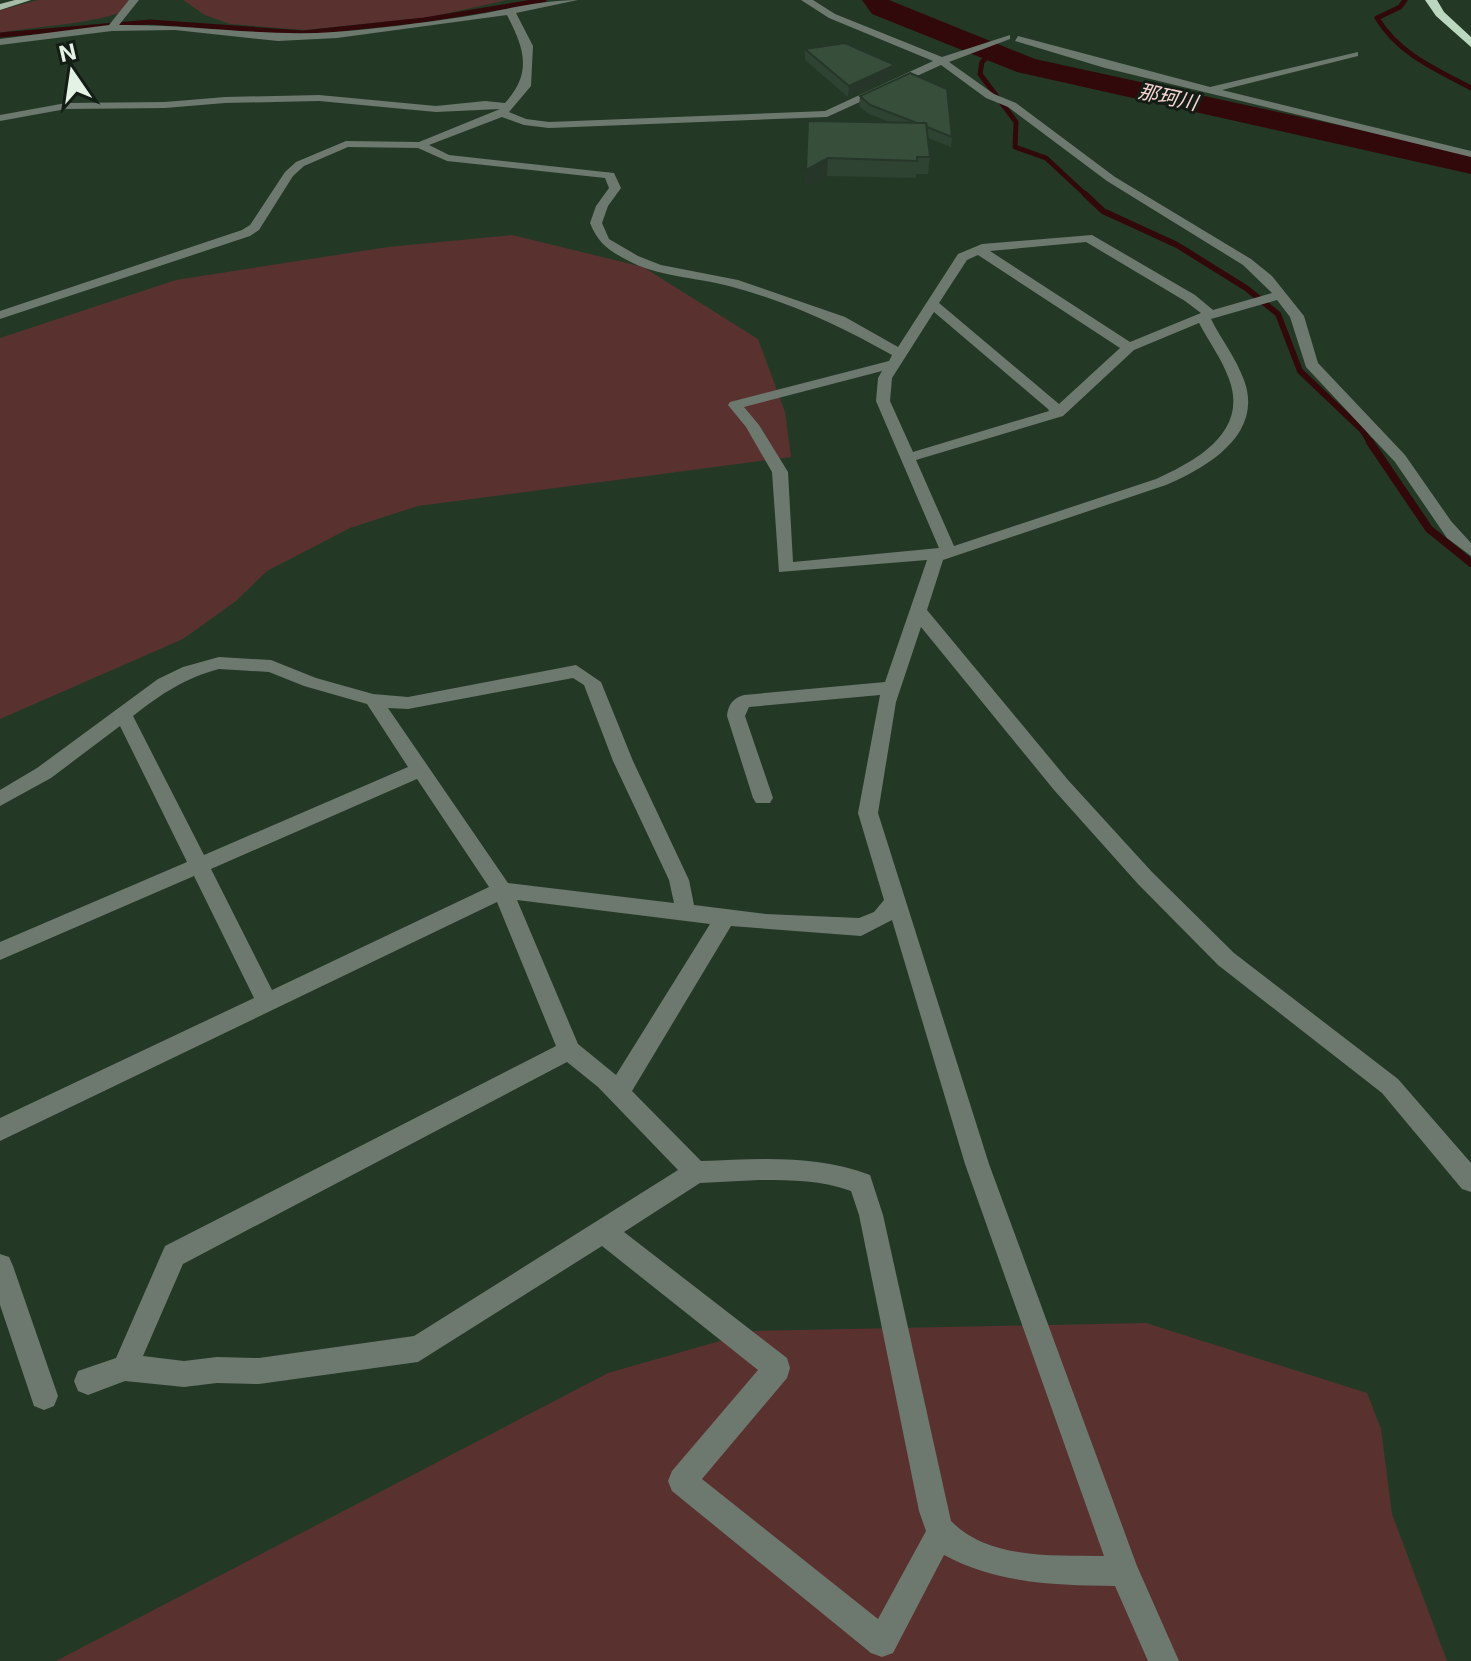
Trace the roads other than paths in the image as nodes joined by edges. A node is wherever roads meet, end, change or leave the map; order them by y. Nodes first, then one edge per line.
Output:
1 (26, 0) edge
2 (134, 0) edge
3 (573, 0) edge
4 (806, 0) edge
5 (1431, 0) edge
6 (0, 7) edge
7 (511, 13) junction
8 (112, 28) junction
9 (0, 42) edge
10 (1471, 43) edge
11 (1354, 54) dead end
12 (945, 60) junction
13 (1210, 90) junction
14 (504, 110) junction
15 (0, 118) edge
16 (420, 145) junction
17 (1471, 154) edge
18 (978, 249) junction
19 (1279, 295) junction
20 (932, 304) junction
21 (0, 315) edge
22 (1207, 316) junction
23 (1129, 347) junction
24 (897, 359) junction
25 (1058, 413) junction
26 (908, 458) junction
27 (1471, 551) edge
28 (945, 552) junction
29 (917, 610) junction
30 (892, 688) junction
31 (373, 700) junction
32 (122, 712) junction
33 (420, 770) junction
34 (763, 798) dead end
35 (0, 799) edge
36 (197, 866) junction
37 (502, 890) junction
38 (894, 891) junction
39 (682, 913) junction
40 (725, 918) junction
41 (0, 951) edge
42 (267, 1002) junction
43 (569, 1050) junction
44 (618, 1093) junction
45 (0, 1130) edge
46 (696, 1172) junction
47 (1471, 1181) edge
48 (605, 1233) junction
49 (0, 1266) edge
50 (125, 1368) junction
51 (88, 1381) dead end
52 (44, 1396) dead end
53 (941, 1532) junction
54 (1124, 1571) junction
55 (1164, 1661) edge

1 - 6 main road
2 - 8 street
3 - 7 street
4 - 12 street
5 - 10 highway
7 - 8 street
7 - 14 street
8 - 9 street
11 - 13 street
12 - 13 street
12 - 14 street
12 - 19 street
13 - 17 street
14 - 15 street
14 - 16 street
16 - 21 street
16 - 24 street
18 - 20 street
18 - 22 street
18 - 23 street
19 - 22 street
19 - 27 street
20 - 24 street
20 - 25 street
22 - 23 street
22 - 28 street
23 - 25 street
24 - 26 street
24 - 28 street
25 - 26 street
26 - 28 street
28 - 29 street
29 - 30 street
29 - 47 street
30 - 34 street
30 - 38 street
31 - 32 street
31 - 33 street
31 - 39 street
32 - 35 street
32 - 36 street
33 - 36 street
33 - 37 street
36 - 41 street
36 - 42 street
37 - 39 street
37 - 42 street
37 - 43 street
38 - 40 street
38 - 54 street
39 - 40 street
40 - 44 street
42 - 45 street
43 - 44 street
43 - 50 street
44 - 46 street
46 - 48 street
46 - 53 street
48 - 50 street
48 - 53 street
49 - 52 street
50 - 51 street
53 - 54 street
54 - 55 street

